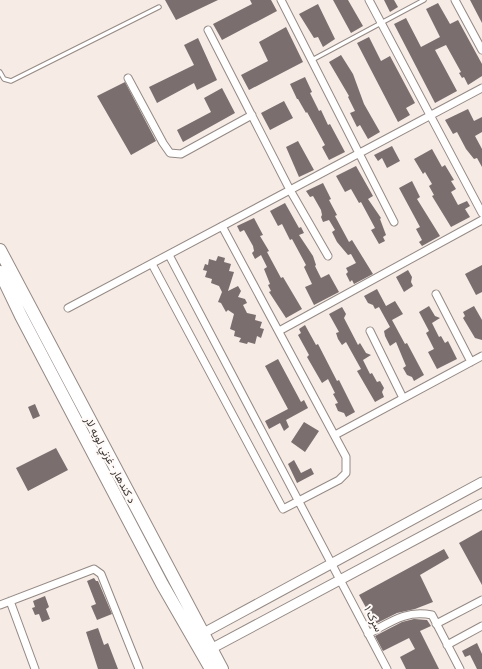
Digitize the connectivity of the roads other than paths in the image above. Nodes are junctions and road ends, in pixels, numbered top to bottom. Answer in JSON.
{"nodes":[{"id":1,"x":281,"y":0,"type":"edge"},
{"id":2,"x":369,"y":0,"type":"edge"},
{"id":3,"x":424,"y":0,"type":"edge"},
{"id":4,"x":455,"y":0,"type":"edge"},
{"id":5,"x":159,"y":7,"type":"dead end"},
{"id":6,"x":381,"y":23,"type":"junction"},
{"id":7,"x":208,"y":30,"type":"dead end"},
{"id":8,"x":482,"y":50,"type":"edge"},
{"id":9,"x":312,"y":60,"type":"junction"},
{"id":10,"x":0,"y":72,"type":"edge"},
{"id":11,"x":128,"y":78,"type":"dead end"},
{"id":12,"x":482,"y":88,"type":"edge"},
{"id":13,"x":252,"y":115,"type":"junction"},
{"id":14,"x":430,"y":116,"type":"junction"},
{"id":15,"x":359,"y":154,"type":"junction"},
{"id":16,"x":290,"y":190,"type":"junction"},
{"id":17,"x":482,"y":213,"type":"edge"},
{"id":18,"x":482,"y":220,"type":"edge"},
{"id":19,"x":394,"y":222,"type":"dead end"},
{"id":20,"x":222,"y":226,"type":"junction"},
{"id":21,"x":0,"y":250,"type":"edge"},
{"id":22,"x":169,"y":255,"type":"junction"},
{"id":23,"x":328,"y":256,"type":"dead end"},
{"id":24,"x":152,"y":264,"type":"junction"},
{"id":25,"x":4,"y":279,"type":"edge"},
{"id":26,"x":436,"y":294,"type":"dead end"},
{"id":27,"x":68,"y":308,"type":"dead end"},
{"id":28,"x":279,"y":331,"type":"junction"},
{"id":29,"x":370,"y":332,"type":"dead end"},
{"id":30,"x":482,"y":356,"type":"edge"},
{"id":31,"x":471,"y":362,"type":"junction"},
{"id":32,"x":403,"y":398,"type":"junction"},
{"id":33,"x":334,"y":435,"type":"junction"},
{"id":34,"x":482,"y":482,"type":"edge"},
{"id":35,"x":299,"y":501,"type":"junction"},
{"id":36,"x":482,"y":504,"type":"edge"},
{"id":37,"x":332,"y":563,"type":"junction"},
{"id":38,"x":340,"y":579,"type":"junction"},
{"id":39,"x":482,"y":600,"type":"edge"},
{"id":40,"x":10,"y":601,"type":"junction"},
{"id":41,"x":0,"y":604,"type":"edge"},
{"id":42,"x":436,"y":624,"type":"junction"},
{"id":43,"x":482,"y":626,"type":"edge"},
{"id":44,"x":368,"y":634,"type":"junction"},
{"id":45,"x":198,"y":636,"type":"junction"},
{"id":46,"x":447,"y":644,"type":"junction"},
{"id":47,"x":207,"y":651,"type":"junction"},
{"id":48,"x":36,"y":669,"type":"edge"},
{"id":49,"x":139,"y":669,"type":"edge"},
{"id":50,"x":211,"y":669,"type":"edge"},
{"id":51,"x":222,"y":669,"type":"edge"},
{"id":52,"x":387,"y":669,"type":"edge"},
{"id":53,"x":460,"y":669,"type":"edge"}],
"edges":[{"from":1,"to":9,"type":"street"},
{"from":2,"to":6,"type":"street"},
{"from":3,"to":6,"type":"lane"},
{"from":4,"to":8,"type":"street"},
{"from":5,"to":10,"type":"lane"},
{"from":6,"to":9,"type":"lane"},
{"from":6,"to":14,"type":"street"},
{"from":7,"to":13,"type":"street"},
{"from":9,"to":15,"type":"street"},
{"from":11,"to":13,"type":"street"},
{"from":12,"to":14,"type":"street"},
{"from":13,"to":16,"type":"street"},
{"from":14,"to":15,"type":"street"},
{"from":14,"to":17,"type":"street"},
{"from":15,"to":16,"type":"street"},
{"from":15,"to":19,"type":"street"},
{"from":16,"to":20,"type":"street"},
{"from":16,"to":23,"type":"street"},
{"from":18,"to":28,"type":"street"},
{"from":20,"to":22,"type":"street"},
{"from":20,"to":28,"type":"street"},
{"from":21,"to":25,"type":"highway","name":"د کندهار - غزني لويه لار"},
{"from":22,"to":24,"type":"street"},
{"from":22,"to":35,"type":"street","name":"سرک ۱"},
{"from":24,"to":27,"type":"street"},
{"from":24,"to":35,"type":"street"},
{"from":25,"to":45,"type":"highway","name":"د کندهار - غزني لويه لار"},
{"from":26,"to":31,"type":"street"},
{"from":28,"to":33,"type":"street"},
{"from":29,"to":32,"type":"street"},
{"from":30,"to":31,"type":"street"},
{"from":31,"to":32,"type":"street"},
{"from":32,"to":33,"type":"street"},
{"from":33,"to":35,"type":"street"},
{"from":34,"to":37,"type":"street"},
{"from":35,"to":37,"type":"street","name":"سرک ۱"},
{"from":36,"to":38,"type":"street"},
{"from":37,"to":38,"type":"street","name":"سرک ۱"},
{"from":37,"to":45,"type":"street"},
{"from":38,"to":44,"type":"street","name":"سرک ۱"},
{"from":38,"to":47,"type":"street"},
{"from":39,"to":42,"type":"street"},
{"from":40,"to":41,"type":"street"},
{"from":40,"to":48,"type":"street"},
{"from":40,"to":49,"type":"street"},
{"from":42,"to":44,"type":"street"},
{"from":42,"to":46,"type":"street"},
{"from":43,"to":46,"type":"street"},
{"from":44,"to":52,"type":"street","name":"سرک ۱"},
{"from":45,"to":47,"type":"highway","name":"د کندهار - غزني لويه لار"},
{"from":46,"to":53,"type":"street"},
{"from":47,"to":50,"type":"highway","name":"د کندهار - غزني لويه لار"},
{"from":47,"to":51,"type":"highway","name":"د کندهار - غزني لويه لار"}]}
